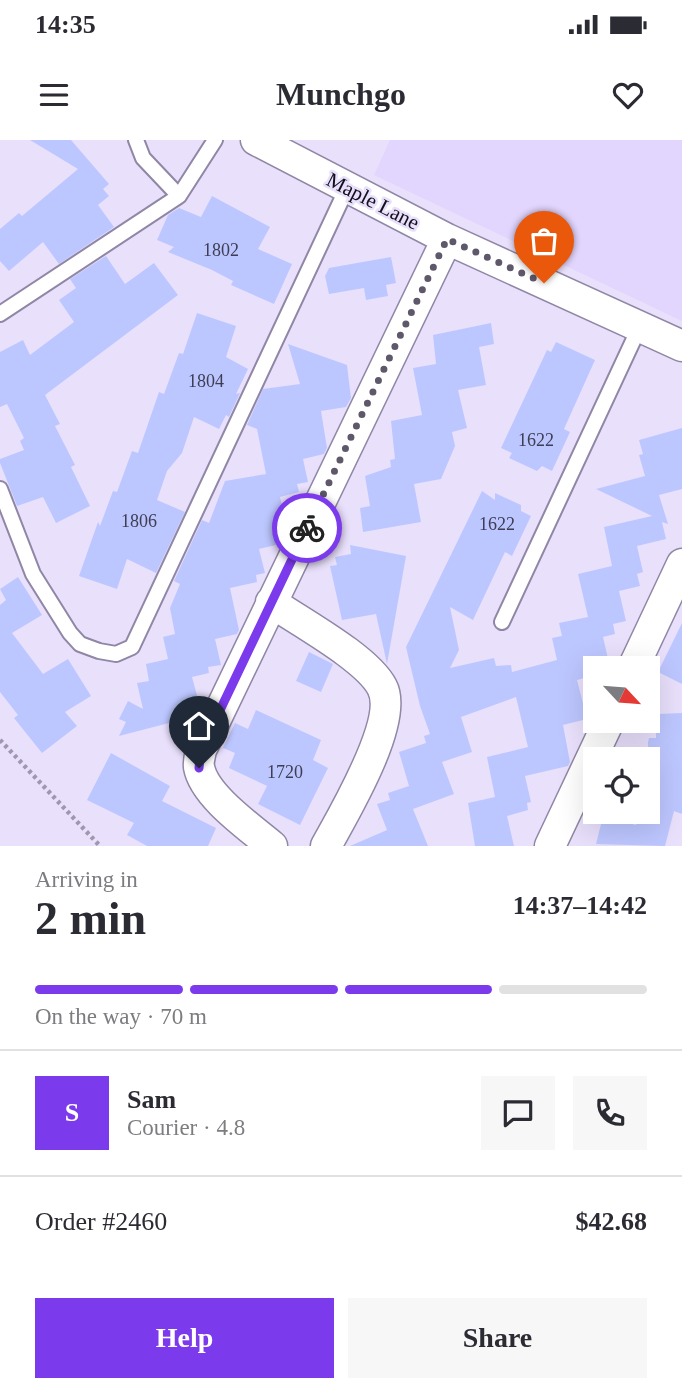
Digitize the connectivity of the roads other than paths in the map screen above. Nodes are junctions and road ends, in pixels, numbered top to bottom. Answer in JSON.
{"nodes":[{"id":1,"x":136,"y":140,"type":"edge"},
{"id":2,"x":215,"y":140,"type":"edge"},
{"id":3,"x":260,"y":141,"type":"edge"},
{"id":4,"x":346,"y":188,"type":"junction"},
{"id":5,"x":179,"y":196,"type":"junction"},
{"id":6,"x":447,"y":239,"type":"junction"},
{"id":7,"x":0,"y":314,"type":"edge"},
{"id":8,"x":640,"y":326,"type":"junction"},
{"id":9,"x":682,"y":345,"type":"edge"},
{"id":10,"x":0,"y":489,"type":"edge"},
{"id":11,"x":682,"y":564,"type":"edge"},
{"id":12,"x":271,"y":602,"type":"junction"},
{"id":13,"x":502,"y":622,"type":"dead end"},
{"id":14,"x":639,"y":656,"type":"edge"},
{"id":15,"x":602,"y":733,"type":"edge"},
{"id":16,"x":272,"y":846,"type":"edge"},
{"id":17,"x":326,"y":846,"type":"edge"},
{"id":18,"x":550,"y":846,"type":"edge"}],
"edges":[{"from":1,"to":5,"type":"lane"},
{"from":2,"to":5,"type":"lane"},
{"from":3,"to":4,"type":"street","name":"Maple Lane"},
{"from":4,"to":6,"type":"street","name":"Maple Lane"},
{"from":4,"to":10,"type":"lane"},
{"from":5,"to":7,"type":"lane"},
{"from":6,"to":8,"type":"street","name":"Maple Lane"},
{"from":6,"to":12,"type":"street"},
{"from":8,"to":9,"type":"street","name":"Maple Lane"},
{"from":8,"to":13,"type":"lane"},
{"from":11,"to":14,"type":"street"},
{"from":12,"to":16,"type":"street"},
{"from":12,"to":17,"type":"street"},
{"from":15,"to":18,"type":"street"}]}
